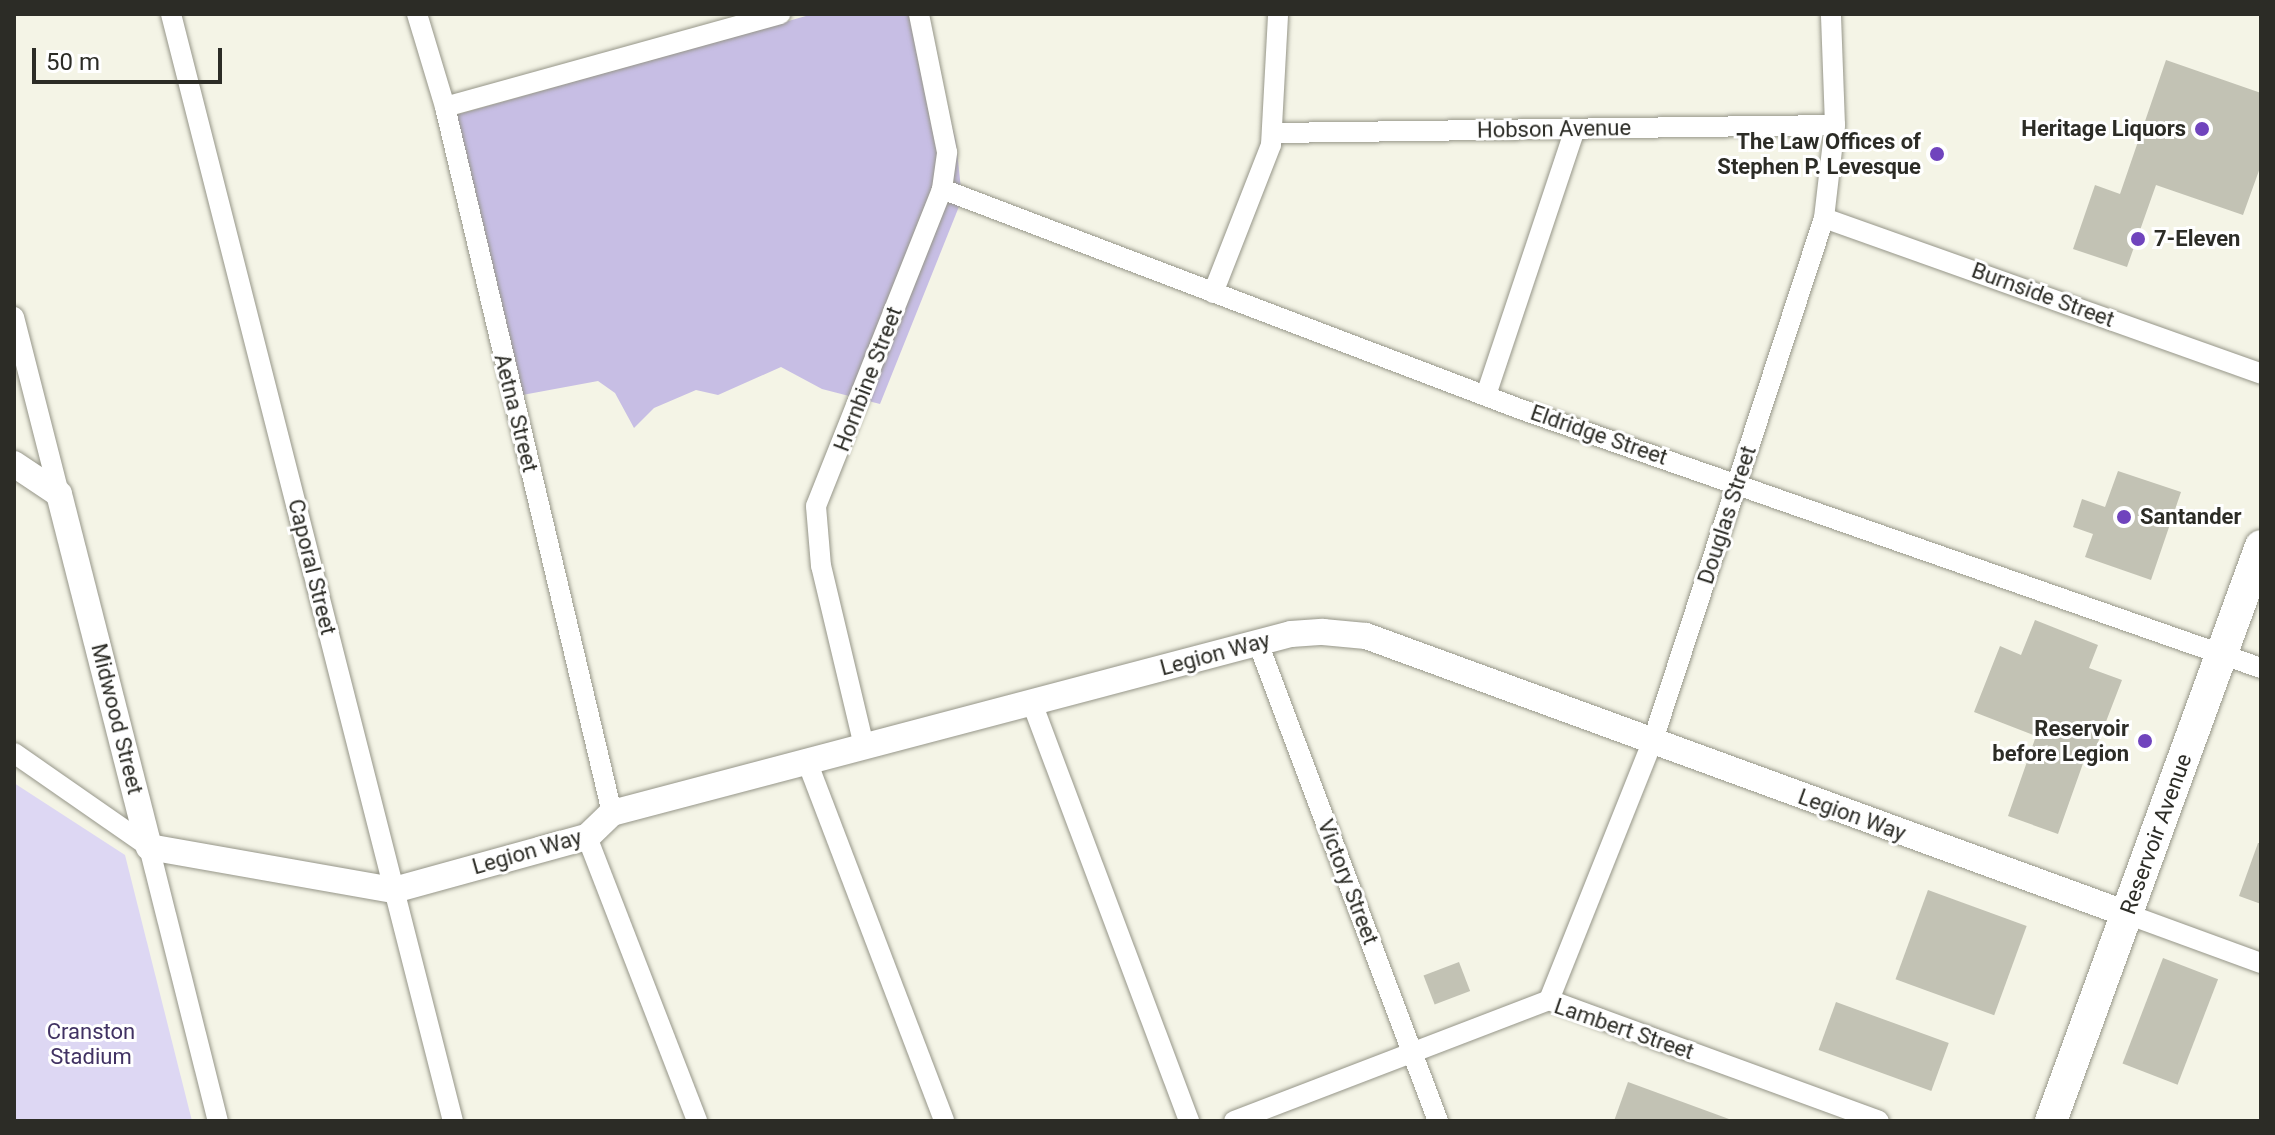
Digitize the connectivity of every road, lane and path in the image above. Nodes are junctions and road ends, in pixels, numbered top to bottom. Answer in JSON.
{"nodes":[{"id":1,"x":171,"y":14,"type":"edge"},
{"id":2,"x":417,"y":14,"type":"edge"},
{"id":3,"x":780,"y":14,"type":"edge"},
{"id":4,"x":919,"y":14,"type":"edge"},
{"id":5,"x":1278,"y":14,"type":"edge"},
{"id":6,"x":1831,"y":14,"type":"edge"},
{"id":7,"x":445,"y":107,"type":"junction"},
{"id":8,"x":1835,"y":125,"type":"junction"},
{"id":9,"x":1575,"y":129,"type":"junction"},
{"id":10,"x":1274,"y":133,"type":"junction"},
{"id":11,"x":942,"y":189,"type":"junction"},
{"id":12,"x":1824,"y":218,"type":"junction"},
{"id":13,"x":1213,"y":293,"type":"junction"},
{"id":14,"x":14,"y":317,"type":"edge"},
{"id":15,"x":2261,"y":374,"type":"edge"},
{"id":16,"x":1486,"y":395,"type":"junction"},
{"id":17,"x":14,"y":464,"type":"edge"},
{"id":18,"x":1738,"y":482,"type":"junction"},
{"id":19,"x":59,"y":494,"type":"junction"},
{"id":20,"x":2261,"y":546,"type":"edge"},
{"id":21,"x":1258,"y":643,"type":"junction"},
{"id":22,"x":2222,"y":654,"type":"junction"},
{"id":23,"x":2261,"y":668,"type":"edge"},
{"id":24,"x":1032,"y":703,"type":"junction"},
{"id":25,"x":1652,"y":743,"type":"junction"},
{"id":26,"x":864,"y":746,"type":"junction"},
{"id":27,"x":14,"y":753,"type":"edge"},
{"id":28,"x":808,"y":764,"type":"junction"},
{"id":29,"x":612,"y":813,"type":"junction"},
{"id":30,"x":587,"y":837,"type":"junction"},
{"id":31,"x":149,"y":847,"type":"junction"},
{"id":32,"x":394,"y":890,"type":"junction"},
{"id":33,"x":2127,"y":914,"type":"junction"},
{"id":34,"x":2261,"y":963,"type":"edge"},
{"id":35,"x":1549,"y":1000,"type":"junction"},
{"id":36,"x":1413,"y":1054,"type":"junction"},
{"id":37,"x":218,"y":1121,"type":"edge"},
{"id":38,"x":453,"y":1121,"type":"edge"},
{"id":39,"x":697,"y":1121,"type":"edge"},
{"id":40,"x":944,"y":1121,"type":"edge"},
{"id":41,"x":1189,"y":1121,"type":"edge"},
{"id":42,"x":1234,"y":1121,"type":"edge"},
{"id":43,"x":1438,"y":1121,"type":"edge"},
{"id":44,"x":1879,"y":1121,"type":"edge"},
{"id":45,"x":2051,"y":1121,"type":"edge"}],
"edges":[{"from":1,"to":32,"type":"street","name":"Caporal Street"},
{"from":2,"to":7,"type":"street","name":"Aetna Street"},
{"from":3,"to":7,"type":"street"},
{"from":4,"to":11,"type":"street","name":"Hornbine Street"},
{"from":5,"to":10,"type":"street"},
{"from":6,"to":8,"type":"street","name":"Douglas Street"},
{"from":7,"to":29,"type":"street","name":"Aetna Street"},
{"from":8,"to":9,"type":"street","name":"Hobson Avenue"},
{"from":8,"to":12,"type":"street","name":"Douglas Street"},
{"from":9,"to":10,"type":"street","name":"Hobson Avenue"},
{"from":9,"to":16,"type":"street"},
{"from":10,"to":13,"type":"street"},
{"from":11,"to":13,"type":"street","name":"Eldridge Street"},
{"from":11,"to":26,"type":"street","name":"Hornbine Street"},
{"from":12,"to":15,"type":"street","name":"Burnside Street"},
{"from":12,"to":18,"type":"street","name":"Douglas Street"},
{"from":13,"to":16,"type":"street","name":"Eldridge Street"},
{"from":14,"to":19,"type":"street","name":"Midwood Street"},
{"from":16,"to":18,"type":"street","name":"Eldridge Street"},
{"from":17,"to":19,"type":"street"},
{"from":18,"to":22,"type":"street","name":"Eldridge Street"},
{"from":18,"to":25,"type":"street","name":"Douglas Street"},
{"from":19,"to":31,"type":"street","name":"Midwood Street"},
{"from":20,"to":22,"type":"main road","name":"Reservoir Avenue"},
{"from":21,"to":24,"type":"street","name":"Legion Way"},
{"from":21,"to":25,"type":"street","name":"Legion Way"},
{"from":21,"to":36,"type":"street","name":"Victory Street"},
{"from":22,"to":23,"type":"street","name":"Eldridge Street"},
{"from":22,"to":33,"type":"main road","name":"Reservoir Avenue"},
{"from":24,"to":26,"type":"street","name":"Legion Way"},
{"from":24,"to":41,"type":"street"},
{"from":25,"to":33,"type":"street","name":"Legion Way"},
{"from":25,"to":35,"type":"street","name":"Douglas Street"},
{"from":26,"to":28,"type":"street","name":"Legion Way"},
{"from":27,"to":31,"type":"street"},
{"from":28,"to":29,"type":"street","name":"Legion Way"},
{"from":28,"to":40,"type":"street"},
{"from":29,"to":30,"type":"street","name":"Legion Way"},
{"from":30,"to":32,"type":"street","name":"Legion Way"},
{"from":30,"to":39,"type":"street"},
{"from":31,"to":32,"type":"street","name":"Legion Way"},
{"from":31,"to":37,"type":"street","name":"Midwood Street"},
{"from":32,"to":38,"type":"street","name":"Caporal Street"},
{"from":33,"to":34,"type":"street","name":"Legion Way"},
{"from":33,"to":45,"type":"main road","name":"Reservoir Avenue"},
{"from":35,"to":36,"type":"street","name":"Lambert Street"},
{"from":35,"to":44,"type":"street","name":"Lambert Street"},
{"from":36,"to":42,"type":"street","name":"Lambert Street"},
{"from":36,"to":43,"type":"street","name":"Victory Street"}]}
